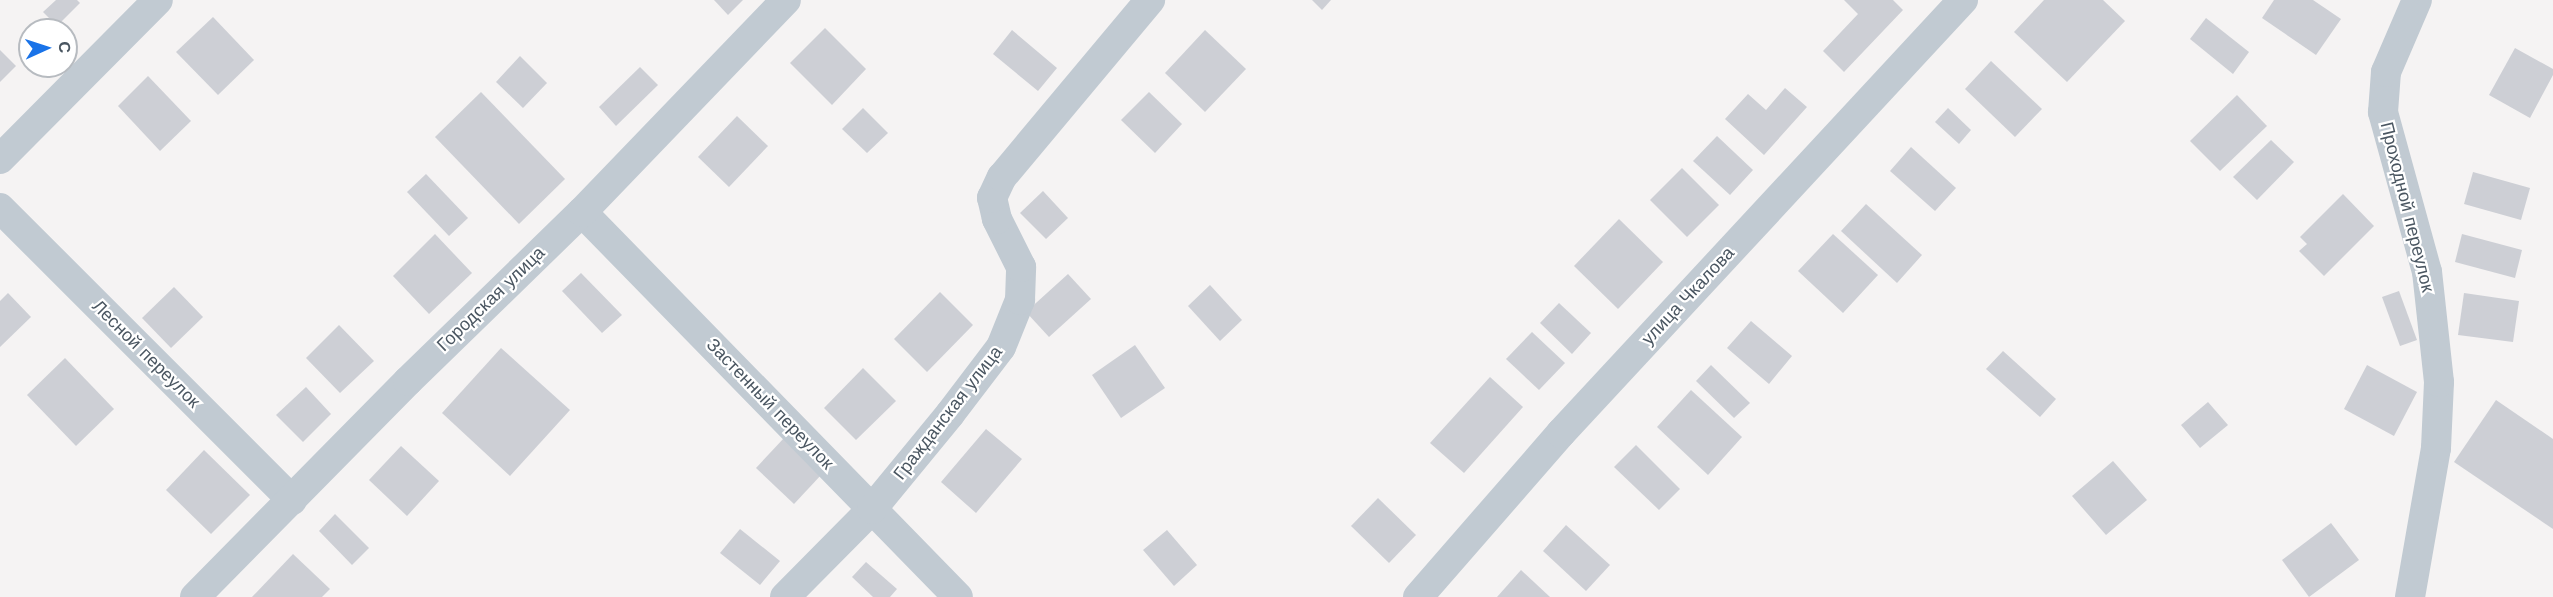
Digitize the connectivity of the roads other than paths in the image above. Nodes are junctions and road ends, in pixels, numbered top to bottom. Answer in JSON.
{"nodes":[{"id":1,"x":158,"y":0,"type":"edge"},
{"id":2,"x":786,"y":0,"type":"edge"},
{"id":3,"x":1150,"y":0,"type":"edge"},
{"id":4,"x":1963,"y":0,"type":"edge"},
{"id":5,"x":2417,"y":0,"type":"edge"},
{"id":6,"x":0,"y":159,"type":"edge"},
{"id":7,"x":0,"y":208,"type":"edge"},
{"id":8,"x":582,"y":212,"type":"junction"},
{"id":9,"x":291,"y":501,"type":"junction"},
{"id":10,"x":872,"y":509,"type":"junction"},
{"id":11,"x":195,"y":597,"type":"edge"},
{"id":12,"x":785,"y":597,"type":"edge"},
{"id":13,"x":958,"y":597,"type":"edge"},
{"id":14,"x":1418,"y":597,"type":"edge"},
{"id":15,"x":2410,"y":597,"type":"edge"}],
"edges":[{"from":1,"to":6,"type":"street"},
{"from":2,"to":8,"type":"street","name":"Городская улица"},
{"from":3,"to":10,"type":"street","name":"Гражданская улица"},
{"from":4,"to":14,"type":"street","name":"улица Чкалова"},
{"from":5,"to":15,"type":"street","name":"Проходной переулок"},
{"from":7,"to":9,"type":"street","name":"Лесной переулок"},
{"from":8,"to":9,"type":"street","name":"Городская улица"},
{"from":8,"to":10,"type":"street","name":"Застенный переулок"},
{"from":9,"to":11,"type":"street","name":"Городская улица"},
{"from":10,"to":12,"type":"street","name":"Гражданская улица"},
{"from":10,"to":13,"type":"street","name":"Застенный переулок"}]}
